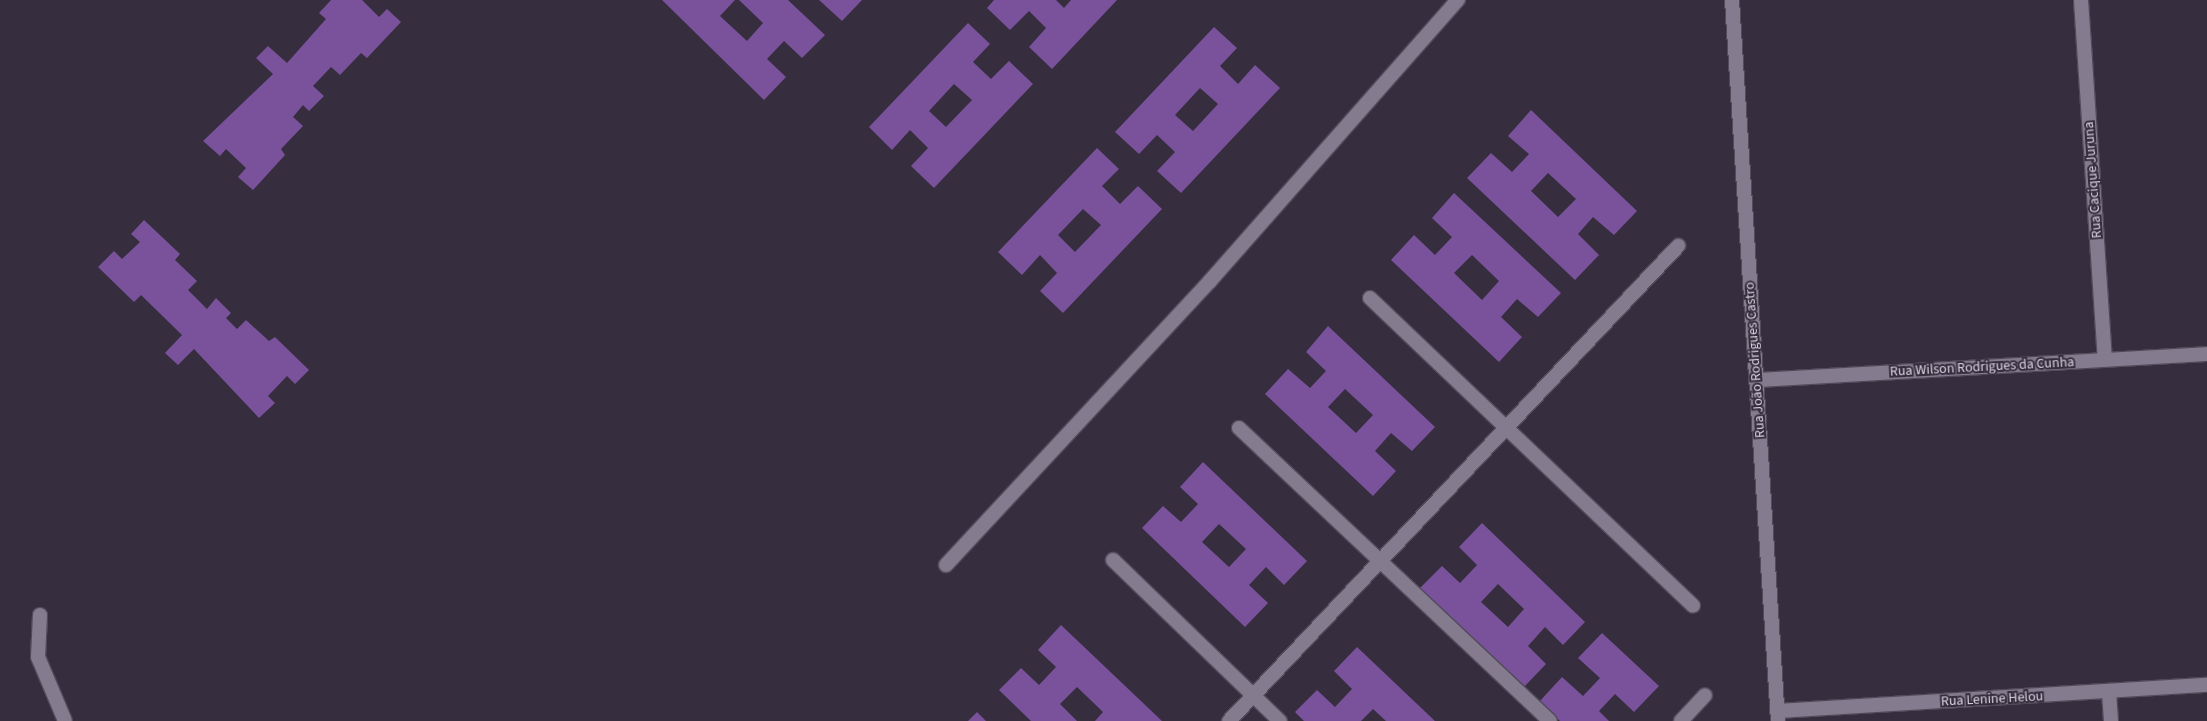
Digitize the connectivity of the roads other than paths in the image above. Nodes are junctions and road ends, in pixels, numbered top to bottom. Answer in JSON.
{"nodes":[{"id":1,"x":1458,"y":0,"type":"edge"},
{"id":2,"x":1732,"y":0,"type":"edge"},
{"id":3,"x":2081,"y":0,"type":"edge"},
{"id":4,"x":1678,"y":246,"type":"dead end"},
{"id":5,"x":1370,"y":298,"type":"dead end"},
{"id":6,"x":2207,"y":354,"type":"edge"},
{"id":7,"x":2105,"y":359,"type":"junction"},
{"id":8,"x":1756,"y":380,"type":"junction"},
{"id":9,"x":1507,"y":426,"type":"junction"},
{"id":10,"x":1240,"y":428,"type":"dead end"},
{"id":11,"x":1113,"y":560,"type":"dead end"},
{"id":12,"x":1380,"y":562,"type":"junction"},
{"id":13,"x":946,"y":564,"type":"dead end"},
{"id":14,"x":1693,"y":606,"type":"dead end"},
{"id":15,"x":40,"y":615,"type":"dead end"},
{"id":16,"x":2207,"y":686,"type":"edge"},
{"id":17,"x":2109,"y":692,"type":"junction"},
{"id":18,"x":1254,"y":695,"type":"junction"},
{"id":19,"x":1705,"y":695,"type":"dead end"},
{"id":20,"x":1778,"y":716,"type":"edge"},
{"id":21,"x":65,"y":721,"type":"edge"},
{"id":22,"x":1229,"y":721,"type":"edge"},
{"id":23,"x":1280,"y":721,"type":"edge"},
{"id":24,"x":1550,"y":721,"type":"edge"},
{"id":25,"x":1682,"y":721,"type":"edge"},
{"id":26,"x":2111,"y":721,"type":"edge"}],
"edges":[{"from":1,"to":13,"type":"street"},
{"from":2,"to":8,"type":"street","name":"Rua João Rodrigues Castro"},
{"from":3,"to":7,"type":"street","name":"Rua Cacique Juruna"},
{"from":4,"to":9,"type":"street"},
{"from":5,"to":9,"type":"street"},
{"from":6,"to":7,"type":"street","name":"Rua Wilson Rodrigues da Cunha"},
{"from":7,"to":8,"type":"street","name":"Rua Wilson Rodrigues da Cunha"},
{"from":8,"to":20,"type":"street","name":"Rua João Rodrigues Castro"},
{"from":9,"to":12,"type":"street"},
{"from":9,"to":14,"type":"street"},
{"from":10,"to":12,"type":"street"},
{"from":11,"to":18,"type":"street"},
{"from":12,"to":18,"type":"street"},
{"from":12,"to":24,"type":"street"},
{"from":15,"to":21,"type":"street"},
{"from":16,"to":17,"type":"street","name":"Rua Lenine Helou"},
{"from":17,"to":20,"type":"street","name":"Rua Lenine Helou"},
{"from":17,"to":26,"type":"street"},
{"from":18,"to":22,"type":"street"},
{"from":18,"to":23,"type":"street"},
{"from":19,"to":25,"type":"street"}]}
